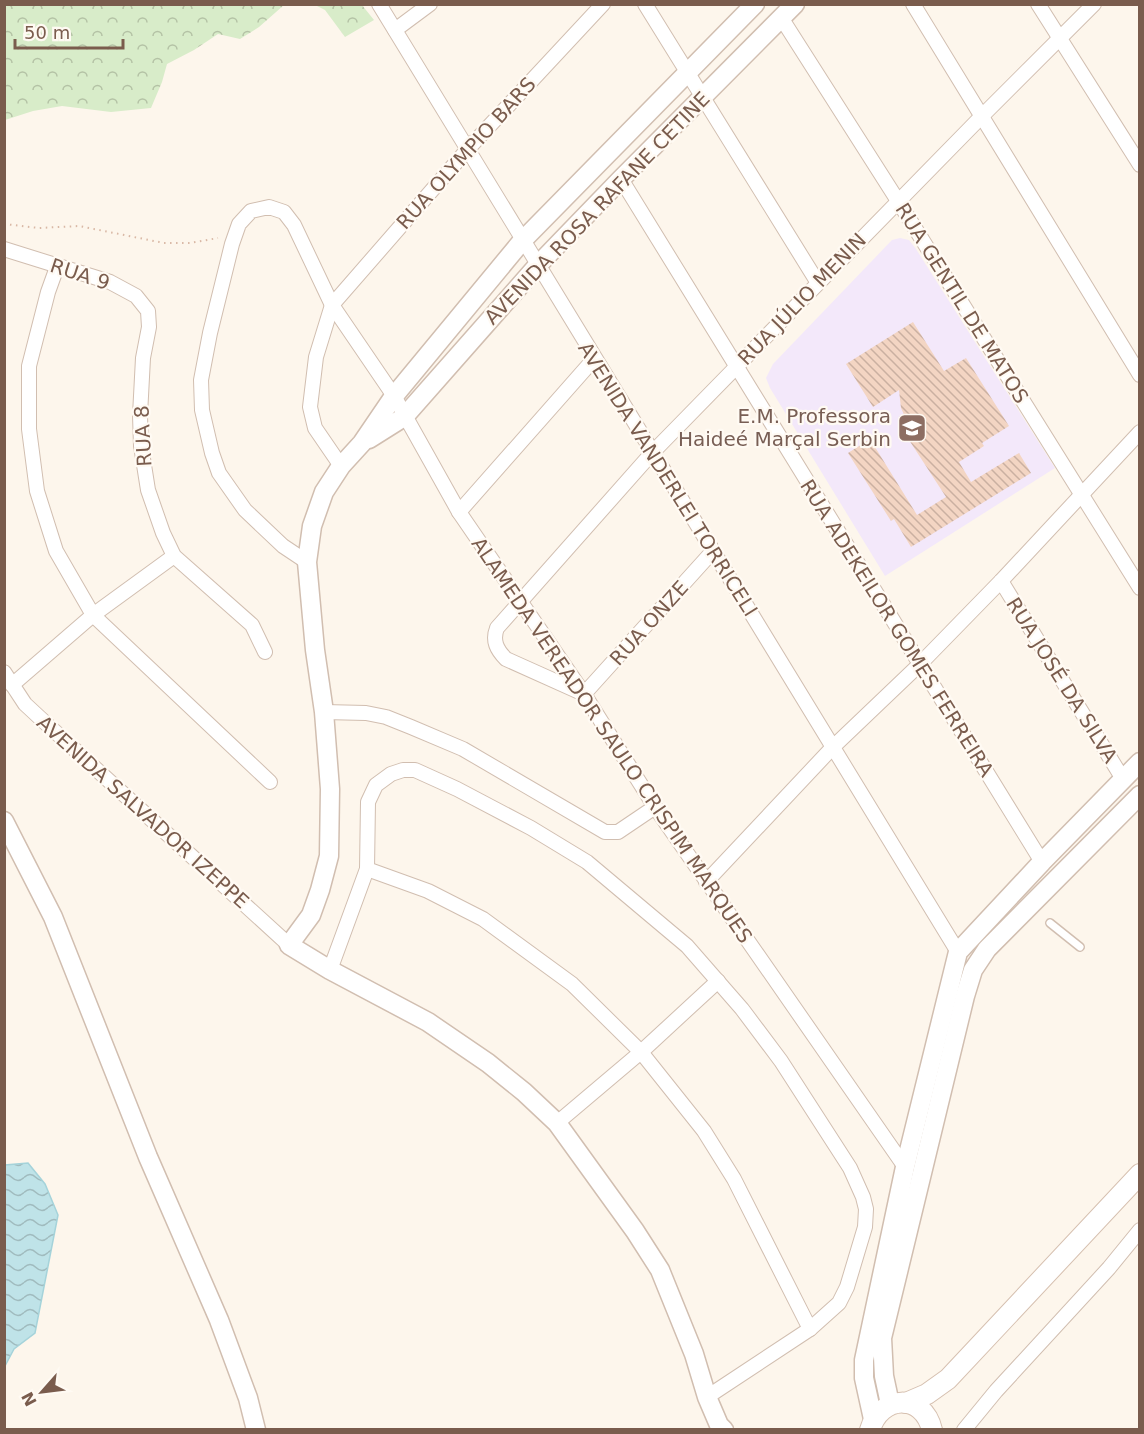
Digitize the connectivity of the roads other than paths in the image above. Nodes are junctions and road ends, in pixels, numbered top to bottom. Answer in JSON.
{"nodes":[{"id":1,"x":379,"y":4,"type":"edge"},
{"id":2,"x":430,"y":4,"type":"edge"},
{"id":3,"x":603,"y":4,"type":"edge"},
{"id":4,"x":645,"y":4,"type":"edge"},
{"id":5,"x":755,"y":4,"type":"edge"},
{"id":6,"x":795,"y":4,"type":"edge"},
{"id":7,"x":913,"y":4,"type":"edge"},
{"id":8,"x":1038,"y":4,"type":"edge"},
{"id":9,"x":1094,"y":4,"type":"edge"},
{"id":10,"x":782,"y":19,"type":"junction"},
{"id":11,"x":395,"y":30,"type":"junction"},
{"id":12,"x":1059,"y":40,"type":"junction"},
{"id":13,"x":688,"y":73,"type":"junction"},
{"id":14,"x":702,"y":97,"type":"junction"},
{"id":15,"x":981,"y":117,"type":"junction"},
{"id":16,"x":467,"y":150,"type":"junction"},
{"id":17,"x":1140,"y":165,"type":"edge"},
{"id":18,"x":621,"y":179,"type":"junction"},
{"id":19,"x":898,"y":201,"type":"junction"},
{"id":20,"x":522,"y":241,"type":"junction"},
{"id":21,"x":4,"y":249,"type":"edge"},
{"id":22,"x":538,"y":265,"type":"junction"},
{"id":23,"x":57,"y":267,"type":"junction"},
{"id":24,"x":818,"y":283,"type":"junction"},
{"id":25,"x":332,"y":305,"type":"junction"},
{"id":26,"x":148,"y":311,"type":"joint"},
{"id":27,"x":594,"y":359,"type":"junction"},
{"id":28,"x":736,"y":367,"type":"junction"},
{"id":29,"x":1140,"y":375,"type":"edge"},
{"id":30,"x":394,"y":396,"type":"junction"},
{"id":31,"x":404,"y":417,"type":"junction"},
{"id":32,"x":1140,"y":432,"type":"edge"},
{"id":33,"x":362,"y":443,"type":"junction"},
{"id":34,"x":652,"y":453,"type":"junction"},
{"id":35,"x":341,"y":466,"type":"junction"},
{"id":36,"x":1082,"y":496,"type":"junction"},
{"id":37,"x":459,"y":512,"type":"junction"},
{"id":38,"x":713,"y":551,"type":"junction"},
{"id":39,"x":174,"y":556,"type":"junction"},
{"id":40,"x":308,"y":562,"type":"junction"},
{"id":41,"x":1001,"y":581,"type":"junction"},
{"id":42,"x":1140,"y":588,"type":"edge"},
{"id":43,"x":520,"y":602,"type":"junction"},
{"id":44,"x":93,"y":615,"type":"junction"},
{"id":45,"x":265,"y":652,"type":"dead end"},
{"id":46,"x":920,"y":664,"type":"junction"},
{"id":47,"x":4,"y":672,"type":"edge"},
{"id":48,"x":12,"y":685,"type":"junction"},
{"id":49,"x":584,"y":694,"type":"junction"},
{"id":50,"x":324,"y":712,"type":"junction"},
{"id":51,"x":833,"y":747,"type":"junction"},
{"id":52,"x":1140,"y":762,"type":"edge"},
{"id":53,"x":1124,"y":779,"type":"junction"},
{"id":54,"x":270,"y":782,"type":"dead end"},
{"id":55,"x":1140,"y":795,"type":"edge"},
{"id":56,"x":655,"y":807,"type":"junction"},
{"id":57,"x":4,"y":821,"type":"edge"},
{"id":58,"x":1042,"y":862,"type":"junction"},
{"id":59,"x":367,"y":869,"type":"junction"},
{"id":60,"x":706,"y":882,"type":"junction"},
{"id":61,"x":1050,"y":922,"type":"dead end"},
{"id":62,"x":289,"y":945,"type":"junction"},
{"id":63,"x":1080,"y":947,"type":"dead end"},
{"id":64,"x":958,"y":952,"type":"junction"},
{"id":65,"x":330,"y":970,"type":"junction"},
{"id":66,"x":973,"y":970,"type":"junction"},
{"id":67,"x":718,"y":981,"type":"junction"},
{"id":68,"x":641,"y":1052,"type":"junction"},
{"id":69,"x":557,"y":1123,"type":"junction"},
{"id":70,"x":905,"y":1167,"type":"junction"},
{"id":71,"x":1140,"y":1174,"type":"edge"},
{"id":72,"x":1140,"y":1230,"type":"edge"},
{"id":73,"x":810,"y":1329,"type":"junction"},
{"id":74,"x":948,"y":1379,"type":"junction"},
{"id":75,"x":707,"y":1397,"type":"junction"},
{"id":76,"x":898,"y":1403,"type":"junction"},
{"id":77,"x":872,"y":1424,"type":"edge"},
{"id":78,"x":256,"y":1430,"type":"edge"},
{"id":79,"x":724,"y":1430,"type":"edge"},
{"id":80,"x":932,"y":1430,"type":"edge"},
{"id":81,"x":964,"y":1430,"type":"edge"}],
"edges":[{"from":1,"to":11,"type":"street","name":"AVENIDA VANDERLEI TORRICELI"},
{"from":2,"to":11,"type":"street"},
{"from":3,"to":16,"type":"street","name":"RUA OLYMPIO BARS"},
{"from":4,"to":13,"type":"street"},
{"from":5,"to":13,"type":"street","name":"AVENIDA ROSA RAFANE CETINE"},
{"from":6,"to":10,"type":"street","name":"AVENIDA ROSA RAFANE CETINE"},
{"from":7,"to":15,"type":"street"},
{"from":8,"to":12,"type":"street"},
{"from":9,"to":12,"type":"street","name":"RUA JÚLIO MENIN"},
{"from":10,"to":14,"type":"street","name":"AVENIDA ROSA RAFANE CETINE"},
{"from":10,"to":19,"type":"street","name":"RUA GENTIL DE MATOS"},
{"from":11,"to":16,"type":"street","name":"AVENIDA VANDERLEI TORRICELI"},
{"from":12,"to":15,"type":"street","name":"RUA JÚLIO MENIN"},
{"from":12,"to":17,"type":"street"},
{"from":13,"to":14,"type":"street"},
{"from":13,"to":20,"type":"street","name":"AVENIDA ROSA RAFANE CETINE"},
{"from":14,"to":18,"type":"street","name":"AVENIDA ROSA RAFANE CETINE"},
{"from":14,"to":24,"type":"street"},
{"from":15,"to":19,"type":"street","name":"RUA JÚLIO MENIN"},
{"from":15,"to":29,"type":"street"},
{"from":16,"to":20,"type":"street","name":"AVENIDA VANDERLEI TORRICELI"},
{"from":16,"to":25,"type":"street","name":"RUA OLYMPIO BARS"},
{"from":18,"to":22,"type":"street","name":"AVENIDA ROSA RAFANE CETINE"},
{"from":18,"to":28,"type":"street","name":"RUA ADEKEILOR GOMES FERREIRA"},
{"from":19,"to":24,"type":"street","name":"RUA JÚLIO MENIN"},
{"from":19,"to":36,"type":"street","name":"RUA GENTIL DE MATOS"},
{"from":20,"to":22,"type":"street","name":"AVENIDA VANDERLEI TORRICELI"},
{"from":20,"to":30,"type":"street","name":"AVENIDA ROSA RAFANE CETINE"},
{"from":21,"to":23,"type":"street","name":"RUA 9"},
{"from":22,"to":27,"type":"street","name":"AVENIDA VANDERLEI TORRICELI"},
{"from":22,"to":31,"type":"street","name":"AVENIDA ROSA RAFANE CETINE"},
{"from":23,"to":26,"type":"street","name":"RUA 9"},
{"from":23,"to":44,"type":"street"},
{"from":24,"to":28,"type":"street","name":"RUA JÚLIO MENIN"},
{"from":25,"to":30,"type":"street","name":"ALAMEDA VEREADOR SAULO CRISPIM MARQUES"},
{"from":25,"to":35,"type":"street"},
{"from":25,"to":40,"type":"street","name":"ALAMEDA VEREADOR SAULO CRISPIM MARQUES"},
{"from":26,"to":39,"type":"street","name":"RUA 8"},
{"from":27,"to":34,"type":"street","name":"AVENIDA VANDERLEI TORRICELI"},
{"from":27,"to":37,"type":"street"},
{"from":28,"to":34,"type":"street","name":"RUA JÚLIO MENIN"},
{"from":28,"to":46,"type":"street","name":"RUA ADEKEILOR GOMES FERREIRA"},
{"from":30,"to":31,"type":"street","name":"ALAMEDA VEREADOR SAULO CRISPIM MARQUES"},
{"from":30,"to":33,"type":"street","name":"AVENIDA ROSA RAFANE CETINE"},
{"from":31,"to":33,"type":"street","name":"AVENIDA ROSA RAFANE CETINE"},
{"from":31,"to":37,"type":"street","name":"ALAMEDA VEREADOR SAULO CRISPIM MARQUES"},
{"from":32,"to":36,"type":"street"},
{"from":33,"to":35,"type":"street"},
{"from":34,"to":38,"type":"street","name":"AVENIDA VANDERLEI TORRICELI"},
{"from":34,"to":43,"type":"street","name":"RUA JÚLIO MENIN"},
{"from":35,"to":40,"type":"street"},
{"from":36,"to":41,"type":"street"},
{"from":36,"to":42,"type":"street","name":"RUA GENTIL DE MATOS"},
{"from":37,"to":43,"type":"street","name":"ALAMEDA VEREADOR SAULO CRISPIM MARQUES"},
{"from":38,"to":49,"type":"street","name":"RUA ONZE"},
{"from":38,"to":51,"type":"street","name":"AVENIDA VANDERLEI TORRICELI"},
{"from":39,"to":44,"type":"street"},
{"from":39,"to":45,"type":"street","name":"RUA 8"},
{"from":40,"to":50,"type":"street"},
{"from":41,"to":46,"type":"street"},
{"from":41,"to":53,"type":"street","name":"RUA JOSÉ DA SILVA"},
{"from":43,"to":49,"type":"street","name":"ALAMEDA VEREADOR SAULO CRISPIM MARQUES"},
{"from":43,"to":49,"type":"street","name":"RUA JÚLIO MENIN"},
{"from":44,"to":48,"type":"street"},
{"from":44,"to":54,"type":"street"},
{"from":46,"to":51,"type":"street"},
{"from":46,"to":58,"type":"street","name":"RUA ADEKEILOR GOMES FERREIRA"},
{"from":47,"to":48,"type":"street","name":"AVENIDA SALVADOR IZEPPE"},
{"from":48,"to":62,"type":"street","name":"AVENIDA SALVADOR IZEPPE"},
{"from":49,"to":56,"type":"street","name":"ALAMEDA VEREADOR SAULO CRISPIM MARQUES"},
{"from":50,"to":56,"type":"street"},
{"from":50,"to":62,"type":"street"},
{"from":51,"to":60,"type":"street"},
{"from":51,"to":64,"type":"street","name":"AVENIDA VANDERLEI TORRICELI"},
{"from":52,"to":53,"type":"street"},
{"from":53,"to":58,"type":"street"},
{"from":55,"to":66,"type":"street"},
{"from":56,"to":60,"type":"street","name":"ALAMEDA VEREADOR SAULO CRISPIM MARQUES"},
{"from":57,"to":78,"type":"street"},
{"from":58,"to":64,"type":"street"},
{"from":59,"to":65,"type":"street"},
{"from":59,"to":67,"type":"street"},
{"from":59,"to":68,"type":"street"},
{"from":60,"to":70,"type":"street","name":"ALAMEDA VEREADOR SAULO CRISPIM MARQUES"},
{"from":61,"to":63,"type":"lane"},
{"from":62,"to":65,"type":"street"},
{"from":64,"to":66,"type":"street"},
{"from":64,"to":70,"type":"street"},
{"from":65,"to":69,"type":"street"},
{"from":66,"to":76,"type":"street"},
{"from":67,"to":68,"type":"street"},
{"from":67,"to":73,"type":"street"},
{"from":68,"to":69,"type":"street"},
{"from":68,"to":73,"type":"street"},
{"from":69,"to":75,"type":"street"},
{"from":70,"to":77,"type":"street"},
{"from":71,"to":74,"type":"main road"},
{"from":72,"to":81,"type":"street"},
{"from":73,"to":75,"type":"street"},
{"from":74,"to":76,"type":"main road"},
{"from":74,"to":80,"type":"main road"},
{"from":75,"to":79,"type":"street"},
{"from":76,"to":77,"type":"main road"},
{"from":76,"to":80,"type":"main road"}]}
